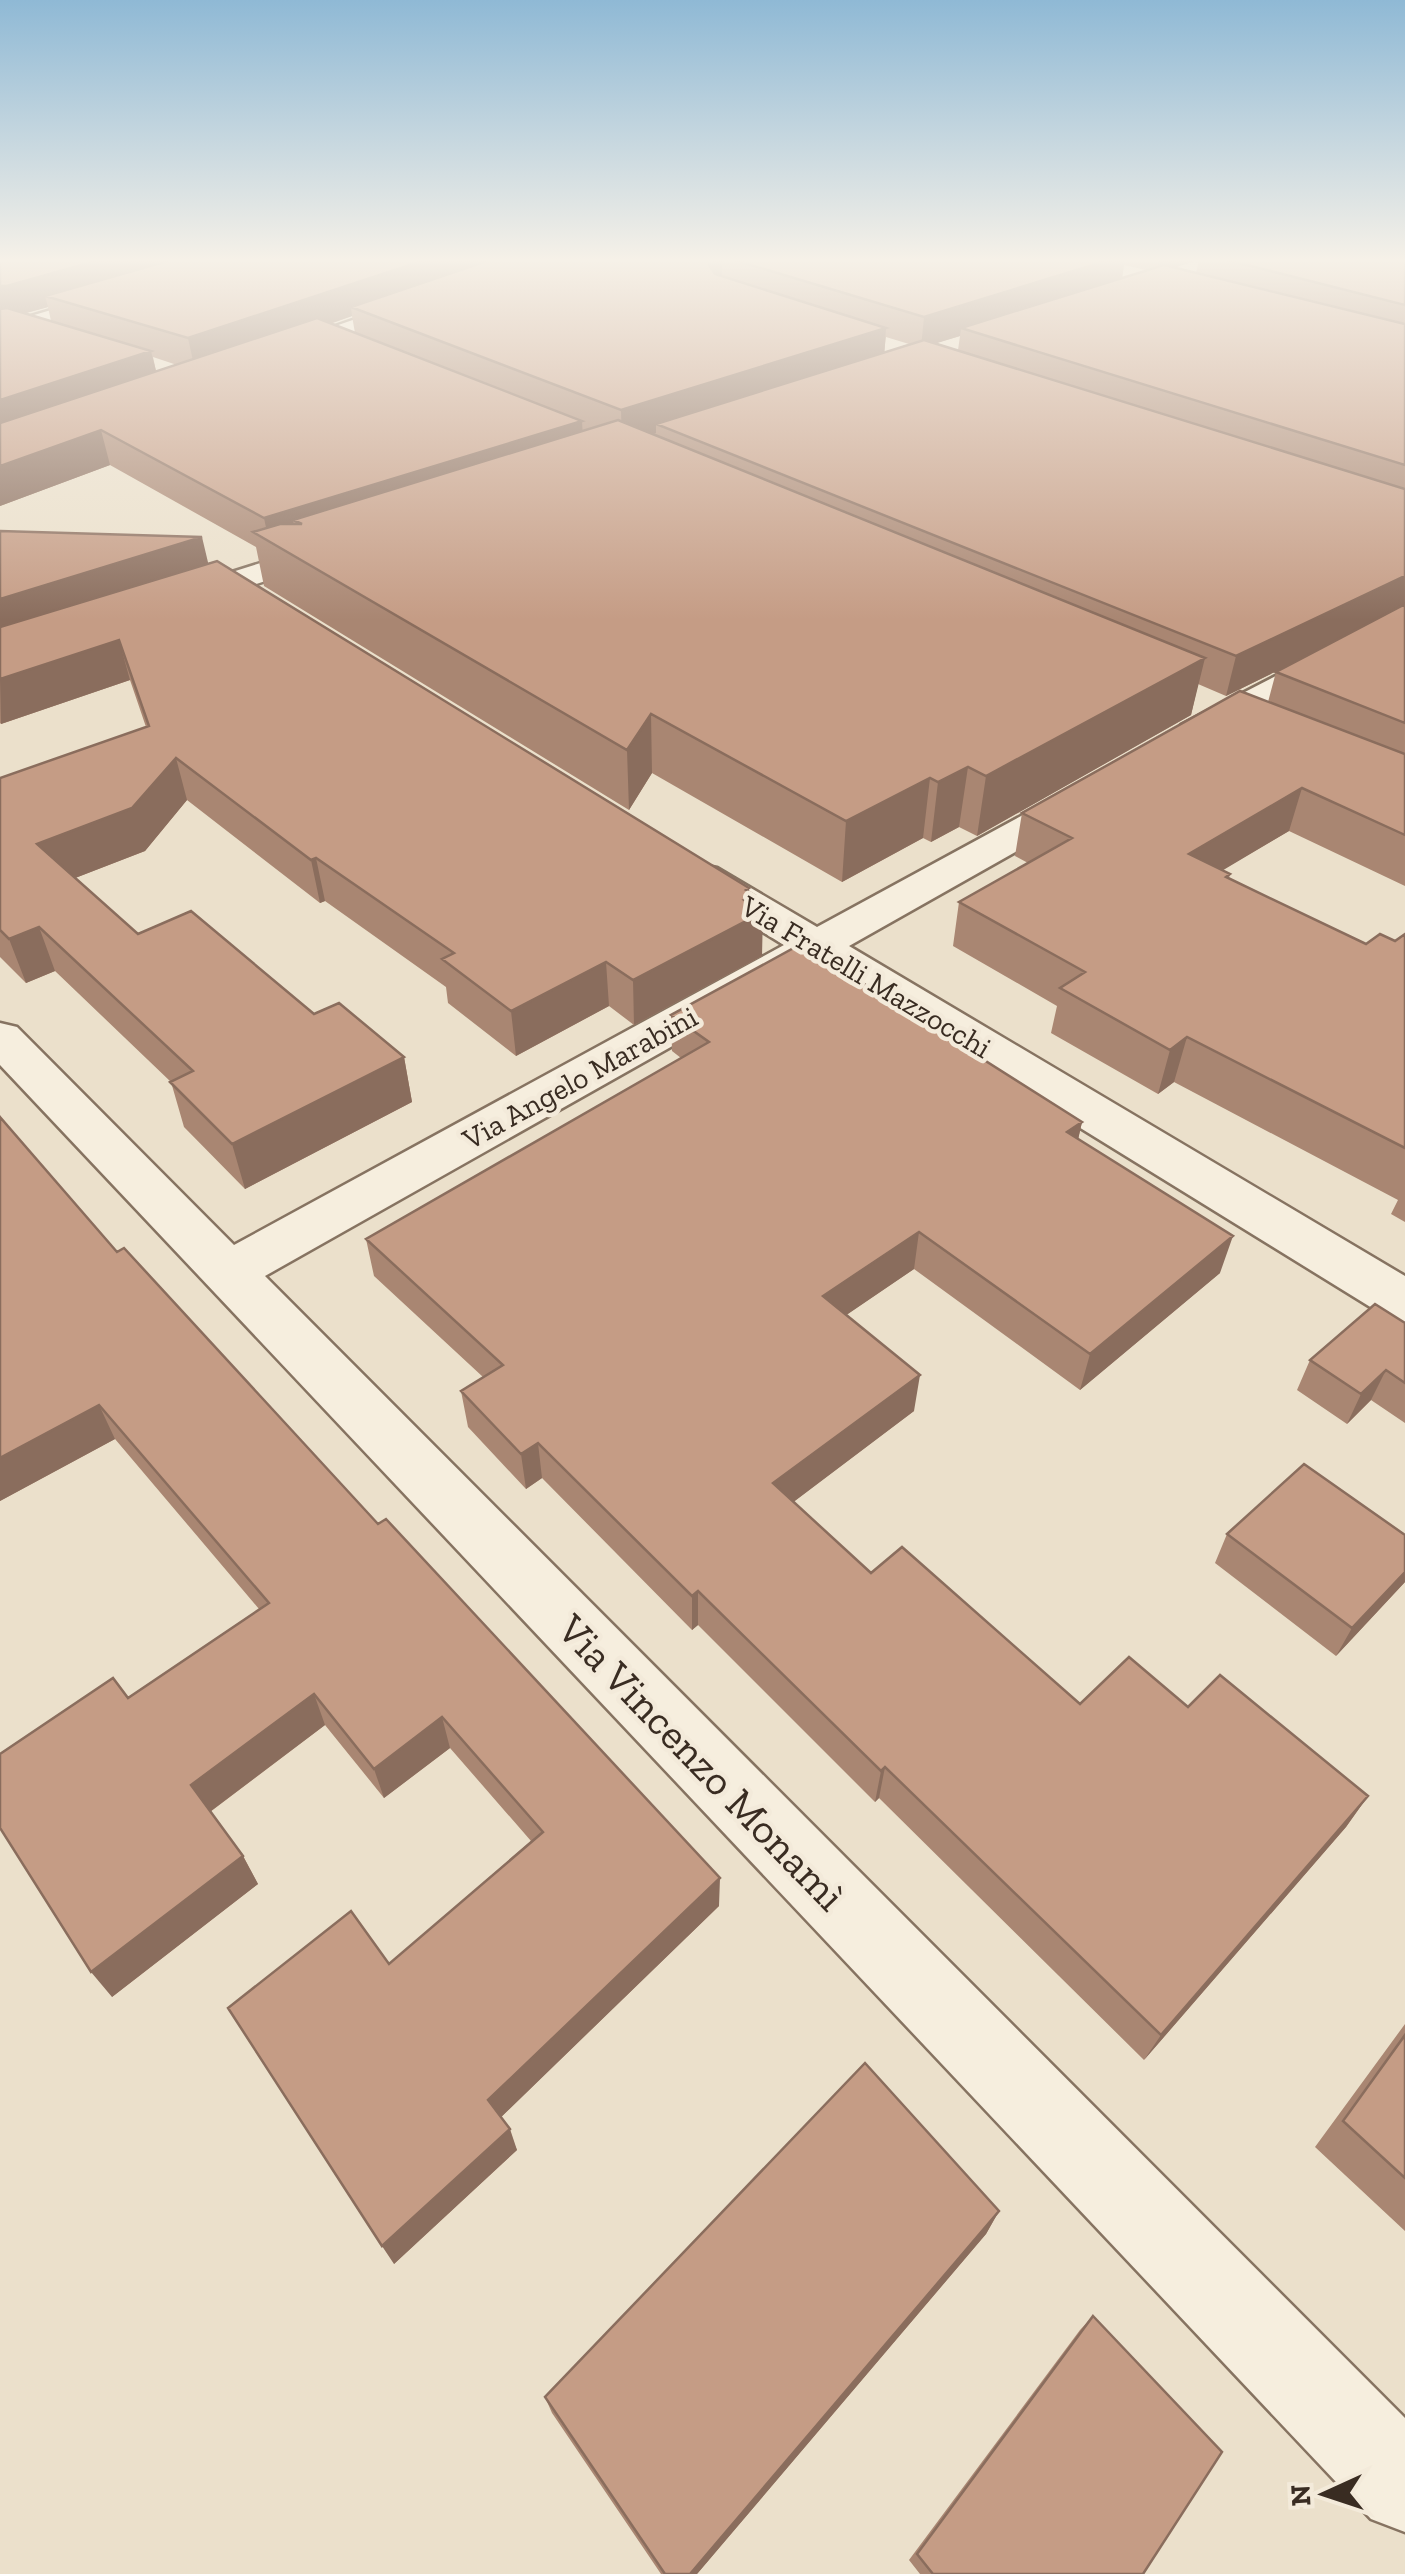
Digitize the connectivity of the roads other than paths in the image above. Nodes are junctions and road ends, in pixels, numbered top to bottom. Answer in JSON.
{"nodes":[{"id":1,"x":359,"y":541,"type":"edge"},
{"id":2,"x":229,"y":583,"type":"junction"},
{"id":3,"x":141,"y":612,"type":"edge"},
{"id":4,"x":280,"y":614,"type":"edge"},
{"id":5,"x":1405,"y":619,"type":"edge"},
{"id":6,"x":666,"y":854,"type":"edge"},
{"id":7,"x":817,"y":948,"type":"junction"},
{"id":8,"x":0,"y":1037,"type":"edge"},
{"id":9,"x":227,"y":1273,"type":"junction"},
{"id":10,"x":1405,"y":1302,"type":"edge"},
{"id":11,"x":1405,"y":2485,"type":"edge"}],
"edges":[{"from":1,"to":2,"type":"street"},
{"from":2,"to":3,"type":"street"},
{"from":2,"to":4,"type":"street"},
{"from":5,"to":7,"type":"street","name":"Via Angelo Marabini"},
{"from":6,"to":7,"type":"street","name":"Via Fratelli Mazzocchi"},
{"from":7,"to":9,"type":"street","name":"Via Angelo Marabini"},
{"from":7,"to":10,"type":"street","name":"Via Fratelli Mazzocchi"},
{"from":8,"to":9,"type":"street","name":"Via Vincenzo Monamì"},
{"from":9,"to":11,"type":"street","name":"Via Vincenzo Monamì"}]}
